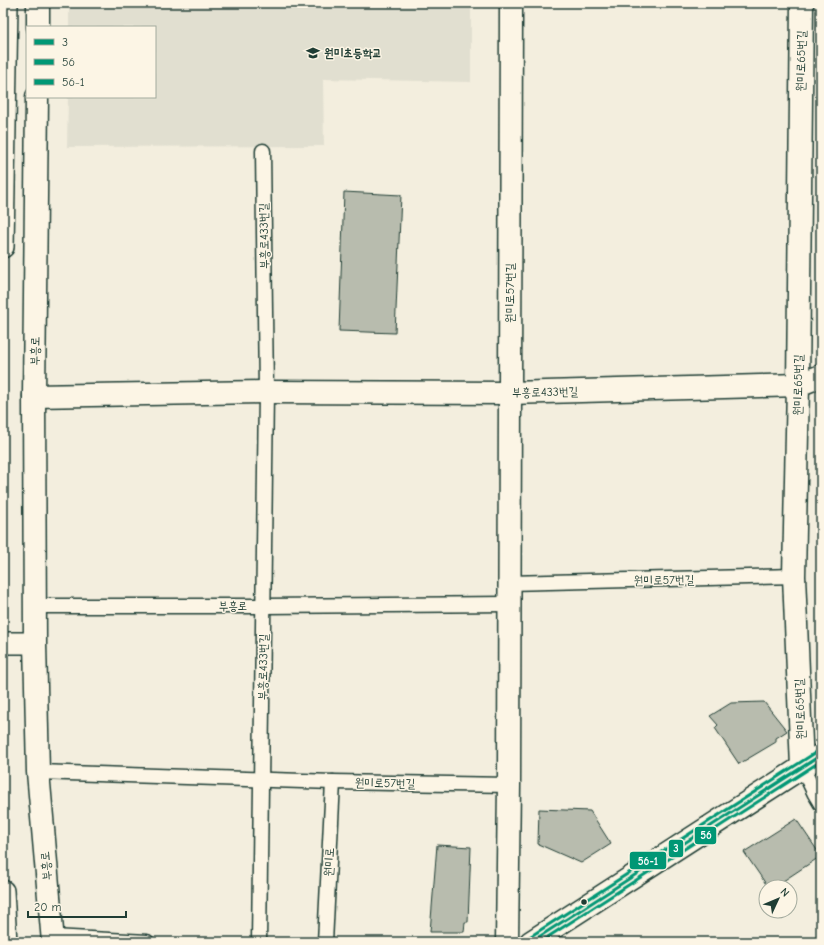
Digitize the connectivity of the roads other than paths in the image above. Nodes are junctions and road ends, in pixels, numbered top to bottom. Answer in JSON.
{"nodes":[{"id":1,"x":7,"y":3,"type":"edge"},
{"id":2,"x":38,"y":3,"type":"edge"},
{"id":3,"x":511,"y":3,"type":"edge"},
{"id":4,"x":802,"y":3,"type":"edge"},
{"id":5,"x":38,"y":26,"type":"edge"},
{"id":6,"x":37,"y":98,"type":"edge"},
{"id":7,"x":263,"y":151,"type":"dead end"},
{"id":8,"x":3,"y":247,"type":"edge"},
{"id":9,"x":821,"y":376,"type":"edge"},
{"id":10,"x":798,"y":385,"type":"junction"},
{"id":11,"x":266,"y":392,"type":"junction"},
{"id":12,"x":510,"y":393,"type":"junction"},
{"id":13,"x":34,"y":396,"type":"junction"},
{"id":14,"x":794,"y":576,"type":"junction"},
{"id":15,"x":509,"y":594,"type":"junction"},
{"id":16,"x":35,"y":606,"type":"junction"},
{"id":17,"x":264,"y":606,"type":"junction"},
{"id":18,"x":5,"y":643,"type":"edge"},
{"id":19,"x":35,"y":643,"type":"junction"},
{"id":20,"x":821,"y":755,"type":"edge"},
{"id":21,"x":802,"y":767,"type":"junction"},
{"id":22,"x":38,"y":772,"type":"junction"},
{"id":23,"x":261,"y":779,"type":"junction"},
{"id":24,"x":333,"y":782,"type":"junction"},
{"id":25,"x":509,"y":785,"type":"junction"},
{"id":26,"x":821,"y":804,"type":"edge"},
{"id":27,"x":3,"y":891,"type":"edge"},
{"id":28,"x":53,"y":939,"type":"edge"},
{"id":29,"x":6,"y":942,"type":"edge"},
{"id":30,"x":147,"y":942,"type":"edge"},
{"id":31,"x":259,"y":942,"type":"edge"},
{"id":32,"x":325,"y":942,"type":"edge"},
{"id":33,"x":507,"y":942,"type":"edge"},
{"id":34,"x":531,"y":942,"type":"edge"}],
"edges":[{"from":1,"to":8,"type":"street"},
{"from":2,"to":5,"type":"street"},
{"from":3,"to":12,"type":"street","name":"원미로57번길"},
{"from":4,"to":10,"type":"street","name":"원미로65번길"},
{"from":6,"to":13,"type":"street","name":"부흥로"},
{"from":7,"to":11,"type":"lane","name":"부흥로433번길"},
{"from":9,"to":10,"type":"street","name":"부흥로433번길"},
{"from":10,"to":12,"type":"street","name":"부흥로433번길"},
{"from":10,"to":14,"type":"street","name":"원미로65번길"},
{"from":11,"to":12,"type":"street","name":"부흥로433번길"},
{"from":11,"to":13,"type":"street","name":"부흥로433번길"},
{"from":11,"to":17,"type":"lane","name":"부흥로433번길"},
{"from":12,"to":15,"type":"street","name":"원미로57번길"},
{"from":13,"to":16,"type":"street","name":"부흥로"},
{"from":14,"to":15,"type":"lane","name":"원미로57번길"},
{"from":14,"to":21,"type":"street","name":"원미로65번길"},
{"from":15,"to":17,"type":"lane","name":"원미로57번길"},
{"from":15,"to":25,"type":"street","name":"원미로57번길"},
{"from":16,"to":17,"type":"lane","name":"부흥로"},
{"from":16,"to":19,"type":"street","name":"부흥로"},
{"from":17,"to":23,"type":"lane","name":"부흥로433번길"},
{"from":18,"to":19,"type":"street"},
{"from":19,"to":22,"type":"street","name":"부흥로"},
{"from":20,"to":21,"type":"street"},
{"from":21,"to":26,"type":"lane"},
{"from":21,"to":34,"type":"street"},
{"from":22,"to":23,"type":"lane"},
{"from":22,"to":28,"type":"street","name":"부흥로"},
{"from":23,"to":24,"type":"lane","name":"원미로57번길"},
{"from":23,"to":31,"type":"lane","name":"부흥로433번길"},
{"from":24,"to":25,"type":"lane","name":"원미로57번길"},
{"from":24,"to":32,"type":"lane","name":"원미로"},
{"from":25,"to":33,"type":"street","name":"원미로57번길"},
{"from":27,"to":29,"type":"street"},
{"from":28,"to":30,"type":"lane","name":"부흥로"}]}
